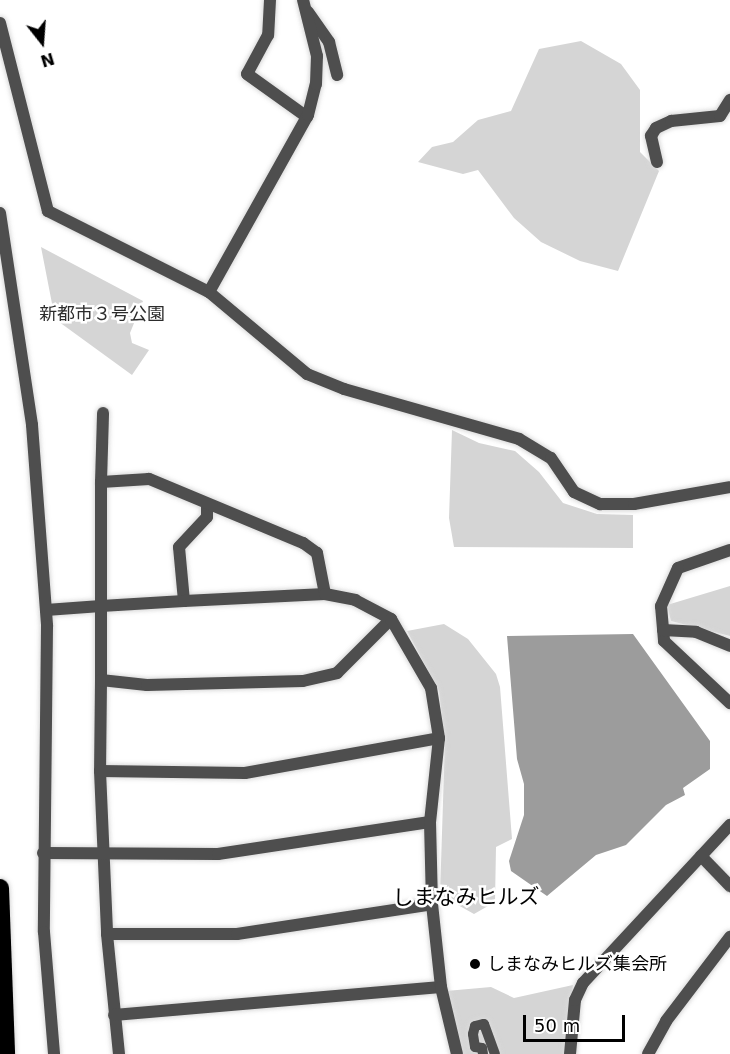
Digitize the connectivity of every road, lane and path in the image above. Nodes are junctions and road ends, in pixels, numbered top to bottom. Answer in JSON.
{"nodes":[{"id":1,"x":270,"y":0,"type":"edge"},
{"id":2,"x":304,"y":4,"type":"edge"},
{"id":3,"x":0,"y":23,"type":"edge"},
{"id":4,"x":337,"y":75,"type":"dead end"},
{"id":5,"x":730,"y":100,"type":"edge"},
{"id":6,"x":307,"y":117,"type":"junction"},
{"id":7,"x":657,"y":162,"type":"dead end"},
{"id":8,"x":0,"y":213,"type":"edge"},
{"id":9,"x":209,"y":292,"type":"junction"},
{"id":10,"x":103,"y":413,"type":"dead end"},
{"id":11,"x":101,"y":482,"type":"junction"},
{"id":12,"x":730,"y":487,"type":"edge"},
{"id":13,"x":207,"y":504,"type":"junction"},
{"id":14,"x":730,"y":550,"type":"edge"},
{"id":15,"x":326,"y":594,"type":"junction"},
{"id":16,"x":184,"y":601,"type":"junction"},
{"id":17,"x":101,"y":606,"type":"junction"},
{"id":18,"x":46,"y":610,"type":"junction"},
{"id":19,"x":391,"y":619,"type":"junction"},
{"id":20,"x":663,"y":630,"type":"junction"},
{"id":21,"x":730,"y":646,"type":"edge"},
{"id":22,"x":101,"y":680,"type":"junction"},
{"id":23,"x":730,"y":703,"type":"edge"},
{"id":24,"x":439,"y":738,"type":"junction"},
{"id":25,"x":100,"y":771,"type":"junction"},
{"id":26,"x":430,"y":822,"type":"junction"},
{"id":27,"x":730,"y":825,"type":"edge"},
{"id":28,"x":106,"y":851,"type":"junction"},
{"id":29,"x":44,"y":853,"type":"junction"},
{"id":30,"x":701,"y":856,"type":"junction"},
{"id":31,"x":730,"y":886,"type":"edge"},
{"id":32,"x":0,"y":888,"type":"edge"},
{"id":33,"x":432,"y":904,"type":"junction"},
{"id":34,"x":107,"y":934,"type":"junction"},
{"id":35,"x":730,"y":937,"type":"edge"},
{"id":36,"x":441,"y":987,"type":"junction"},
{"id":37,"x":114,"y":1016,"type":"junction"},
{"id":38,"x":6,"y":1054,"type":"edge"},
{"id":39,"x":54,"y":1054,"type":"edge"},
{"id":40,"x":119,"y":1054,"type":"edge"},
{"id":41,"x":457,"y":1054,"type":"edge"},
{"id":42,"x":483,"y":1054,"type":"edge"},
{"id":43,"x":495,"y":1054,"type":"edge"},
{"id":44,"x":570,"y":1054,"type":"edge"},
{"id":45,"x":648,"y":1054,"type":"edge"}],
"edges":[{"from":1,"to":6,"type":"street"},
{"from":2,"to":4,"type":"street"},
{"from":2,"to":6,"type":"street"},
{"from":3,"to":9,"type":"street"},
{"from":5,"to":7,"type":"street"},
{"from":6,"to":9,"type":"street"},
{"from":8,"to":18,"type":"street"},
{"from":9,"to":12,"type":"street"},
{"from":10,"to":11,"type":"street"},
{"from":11,"to":13,"type":"street"},
{"from":11,"to":17,"type":"street"},
{"from":13,"to":15,"type":"street"},
{"from":13,"to":16,"type":"street"},
{"from":14,"to":20,"type":"street"},
{"from":15,"to":16,"type":"street"},
{"from":15,"to":19,"type":"street"},
{"from":16,"to":17,"type":"street"},
{"from":17,"to":18,"type":"street"},
{"from":17,"to":22,"type":"street"},
{"from":18,"to":29,"type":"street"},
{"from":19,"to":22,"type":"street"},
{"from":19,"to":24,"type":"street"},
{"from":20,"to":21,"type":"street"},
{"from":20,"to":23,"type":"street"},
{"from":22,"to":25,"type":"street"},
{"from":24,"to":25,"type":"street"},
{"from":24,"to":26,"type":"street"},
{"from":25,"to":28,"type":"street"},
{"from":26,"to":28,"type":"street"},
{"from":26,"to":33,"type":"street"},
{"from":27,"to":30,"type":"street"},
{"from":28,"to":29,"type":"street"},
{"from":28,"to":34,"type":"street"},
{"from":29,"to":39,"type":"street"},
{"from":30,"to":31,"type":"street"},
{"from":30,"to":44,"type":"street"},
{"from":32,"to":38,"type":"highway"},
{"from":33,"to":34,"type":"street"},
{"from":33,"to":36,"type":"street"},
{"from":34,"to":37,"type":"street"},
{"from":35,"to":45,"type":"street"},
{"from":36,"to":37,"type":"street"},
{"from":36,"to":41,"type":"street"},
{"from":37,"to":40,"type":"street"},
{"from":42,"to":43,"type":"street"}]}
